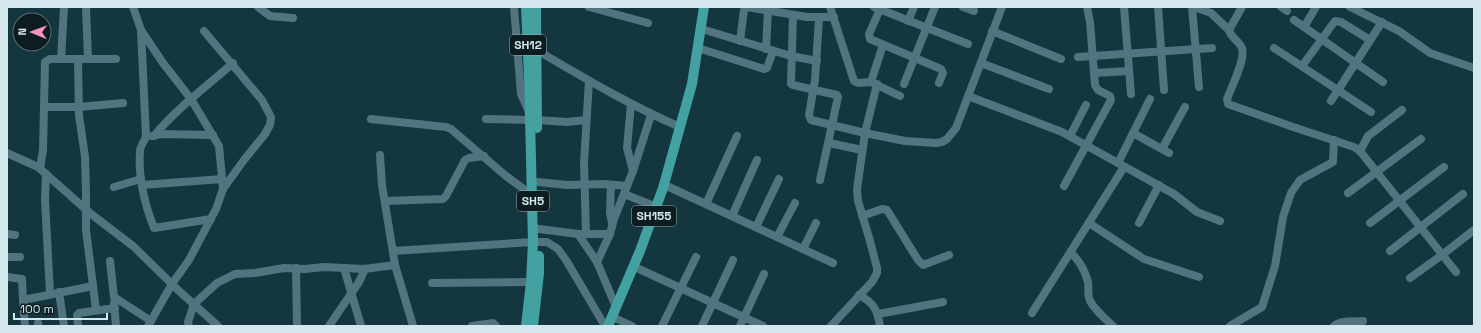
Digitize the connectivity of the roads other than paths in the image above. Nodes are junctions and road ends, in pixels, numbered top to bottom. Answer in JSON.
{"nodes":[{"id":1,"x":64,"y":7,"type":"edge"},
{"id":2,"x":86,"y":7,"type":"edge"},
{"id":3,"x":132,"y":7,"type":"edge"},
{"id":4,"x":258,"y":7,"type":"edge"},
{"id":5,"x":514,"y":7,"type":"edge"},
{"id":6,"x":536,"y":7,"type":"edge"},
{"id":7,"x":589,"y":7,"type":"edge"},
{"id":8,"x":704,"y":7,"type":"edge"},
{"id":9,"x":709,"y":7,"type":"edge"},
{"id":10,"x":830,"y":7,"type":"edge"},
{"id":11,"x":914,"y":7,"type":"edge"},
{"id":12,"x":935,"y":7,"type":"edge"},
{"id":13,"x":963,"y":7,"type":"edge"},
{"id":14,"x":1002,"y":7,"type":"edge"},
{"id":15,"x":1087,"y":7,"type":"edge"},
{"id":16,"x":1124,"y":7,"type":"edge"},
{"id":17,"x":1158,"y":7,"type":"edge"},
{"id":18,"x":1193,"y":7,"type":"edge"},
{"id":19,"x":1242,"y":7,"type":"edge"},
{"id":20,"x":1316,"y":7,"type":"edge"},
{"id":21,"x":1350,"y":7,"type":"edge"},
{"id":22,"x":878,"y":8,"type":"edge"},
{"id":23,"x":768,"y":10,"type":"junction"},
{"id":24,"x":526,"y":11,"type":"edge"},
{"id":25,"x":616,"y":11,"type":"edge"},
{"id":26,"x":974,"y":11,"type":"dead end"},
{"id":27,"x":793,"y":15,"type":"junction"},
{"id":28,"x":834,"y":17,"type":"junction"},
{"id":29,"x":293,"y":18,"type":"dead end"},
{"id":30,"x":819,"y":18,"type":"junction"},
{"id":31,"x":1294,"y":20,"type":"dead end"},
{"id":32,"x":908,"y":21,"type":"junction"},
{"id":33,"x":1382,"y":22,"type":"junction"},
{"id":34,"x":648,"y":23,"type":"dead end"},
{"id":35,"x":1304,"y":27,"type":"junction"},
{"id":36,"x":926,"y":28,"type":"junction"},
{"id":37,"x":141,"y":30,"type":"junction"},
{"id":38,"x":705,"y":30,"type":"junction"},
{"id":39,"x":1229,"y":30,"type":"junction"},
{"id":40,"x":204,"y":31,"type":"dead end"},
{"id":41,"x":992,"y":31,"type":"junction"},
{"id":42,"x":1322,"y":40,"type":"junction"},
{"id":43,"x":1370,"y":40,"type":"junction"},
{"id":44,"x":740,"y":41,"type":"junction"},
{"id":45,"x":968,"y":44,"type":"dead end"},
{"id":46,"x":883,"y":45,"type":"junction"},
{"id":47,"x":532,"y":48,"type":"junction"},
{"id":48,"x":1196,"y":48,"type":"junction"},
{"id":49,"x":1212,"y":48,"type":"dead end"},
{"id":50,"x":1274,"y":48,"type":"dead end"},
{"id":51,"x":700,"y":49,"type":"junction"},
{"id":52,"x":770,"y":50,"type":"junction"},
{"id":53,"x":1161,"y":50,"type":"junction"},
{"id":54,"x":1127,"y":53,"type":"junction"},
{"id":55,"x":791,"y":56,"type":"junction"},
{"id":56,"x":1093,"y":56,"type":"junction"},
{"id":57,"x":1078,"y":57,"type":"dead end"},
{"id":58,"x":915,"y":58,"type":"junction"},
{"id":59,"x":61,"y":59,"type":"junction"},
{"id":60,"x":78,"y":59,"type":"junction"},
{"id":61,"x":88,"y":59,"type":"junction"},
{"id":62,"x":116,"y":59,"type":"dead end"},
{"id":63,"x":1061,"y":59,"type":"dead end"},
{"id":64,"x":817,"y":61,"type":"junction"},
{"id":65,"x":233,"y":63,"type":"junction"},
{"id":66,"x":981,"y":63,"type":"junction"},
{"id":67,"x":1355,"y":63,"type":"junction"},
{"id":68,"x":1302,"y":66,"type":"junction"},
{"id":69,"x":1474,"y":68,"type":"edge"},
{"id":70,"x":1129,"y":71,"type":"junction"},
{"id":71,"x":1094,"y":73,"type":"junction"},
{"id":72,"x":529,"y":76,"type":"joint"},
{"id":73,"x":588,"y":81,"type":"junction"},
{"id":74,"x":1383,"y":82,"type":"dead end"},
{"id":75,"x":874,"y":83,"type":"junction"},
{"id":76,"x":939,"y":83,"type":"dead end"},
{"id":77,"x":904,"y":84,"type":"dead end"},
{"id":78,"x":1199,"y":87,"type":"dead end"},
{"id":79,"x":813,"y":89,"type":"junction"},
{"id":80,"x":1049,"y":89,"type":"dead end"},
{"id":81,"x":1164,"y":90,"type":"dead end"},
{"id":82,"x":1338,"y":90,"type":"junction"},
{"id":83,"x":1131,"y":94,"type":"dead end"},
{"id":84,"x":900,"y":96,"type":"dead end"},
{"id":85,"x":968,"y":96,"type":"junction"},
{"id":86,"x":191,"y":99,"type":"junction"},
{"id":87,"x":1150,"y":99,"type":"dead end"},
{"id":88,"x":1331,"y":101,"type":"dead end"},
{"id":89,"x":123,"y":103,"type":"dead end"},
{"id":90,"x":689,"y":103,"type":"junction"},
{"id":91,"x":631,"y":104,"type":"junction"},
{"id":92,"x":1086,"y":105,"type":"dead end"},
{"id":93,"x":44,"y":107,"type":"junction"},
{"id":94,"x":79,"y":107,"type":"junction"},
{"id":95,"x":1185,"y":107,"type":"dead end"},
{"id":96,"x":1402,"y":110,"type":"dead end"},
{"id":97,"x":1371,"y":112,"type":"dead end"},
{"id":98,"x":651,"y":115,"type":"junction"},
{"id":99,"x":533,"y":118,"type":"junction"},
{"id":100,"x":371,"y":119,"type":"dead end"},
{"id":101,"x":486,"y":119,"type":"dead end"},
{"id":102,"x":586,"y":120,"type":"junction"},
{"id":103,"x":833,"y":126,"type":"junction"},
{"id":104,"x":680,"y":127,"type":"junction"},
{"id":105,"x":865,"y":133,"type":"junction"},
{"id":106,"x":1133,"y":133,"type":"junction"},
{"id":107,"x":212,"y":135,"type":"junction"},
{"id":108,"x":150,"y":136,"type":"junction"},
{"id":109,"x":737,"y":136,"type":"dead end"},
{"id":110,"x":1070,"y":136,"type":"junction"},
{"id":111,"x":1421,"y":138,"type":"dead end"},
{"id":112,"x":1334,"y":140,"type":"junction"},
{"id":113,"x":829,"y":143,"type":"junction"},
{"id":114,"x":1086,"y":145,"type":"junction"},
{"id":115,"x":862,"y":150,"type":"junction"},
{"id":116,"x":1360,"y":151,"type":"junction"},
{"id":117,"x":7,"y":153,"type":"edge"},
{"id":118,"x":380,"y":155,"type":"dead end"},
{"id":119,"x":484,"y":156,"type":"junction"},
{"id":120,"x":757,"y":160,"type":"dead end"},
{"id":121,"x":1121,"y":165,"type":"junction"},
{"id":122,"x":1444,"y":167,"type":"dead end"},
{"id":123,"x":40,"y":168,"type":"junction"},
{"id":124,"x":633,"y":171,"type":"junction"},
{"id":125,"x":1377,"y":172,"type":"junction"},
{"id":126,"x":46,"y":174,"type":"junction"},
{"id":127,"x":779,"y":178,"type":"dead end"},
{"id":128,"x":222,"y":179,"type":"junction"},
{"id":129,"x":820,"y":180,"type":"dead end"},
{"id":130,"x":142,"y":182,"type":"junction"},
{"id":131,"x":538,"y":182,"type":"junction"},
{"id":132,"x":585,"y":184,"type":"junction"},
{"id":133,"x":611,"y":185,"type":"junction"},
{"id":134,"x":1159,"y":185,"type":"junction"},
{"id":135,"x":1064,"y":186,"type":"dead end"},
{"id":136,"x":114,"y":187,"type":"dead end"},
{"id":137,"x":669,"y":187,"type":"junction"},
{"id":138,"x":223,"y":189,"type":"junction"},
{"id":139,"x":626,"y":190,"type":"junction"},
{"id":140,"x":1348,"y":193,"type":"dead end"},
{"id":141,"x":1464,"y":194,"type":"dead end"},
{"id":142,"x":532,"y":195,"type":"junction"},
{"id":143,"x":1399,"y":200,"type":"junction"},
{"id":144,"x":385,"y":201,"type":"junction"},
{"id":145,"x":795,"y":203,"type":"dead end"},
{"id":146,"x":706,"y":204,"type":"junction"},
{"id":147,"x":657,"y":207,"type":"junction"},
{"id":148,"x":87,"y":210,"type":"junction"},
{"id":149,"x":732,"y":216,"type":"junction"},
{"id":150,"x":862,"y":216,"type":"junction"},
{"id":151,"x":211,"y":219,"type":"junction"},
{"id":152,"x":1220,"y":221,"type":"dead end"},
{"id":153,"x":816,"y":223,"type":"dead end"},
{"id":154,"x":1089,"y":223,"type":"junction"},
{"id":155,"x":1139,"y":223,"type":"dead end"},
{"id":156,"x":1370,"y":223,"type":"dead end"},
{"id":157,"x":756,"y":227,"type":"junction"},
{"id":158,"x":1420,"y":228,"type":"junction"},
{"id":159,"x":539,"y":229,"type":"junction"},
{"id":160,"x":611,"y":230,"type":"junction"},
{"id":161,"x":1474,"y":230,"type":"edge"},
{"id":162,"x":582,"y":234,"type":"junction"},
{"id":163,"x":777,"y":237,"type":"junction"},
{"id":164,"x":536,"y":242,"type":"junction"},
{"id":165,"x":803,"y":249,"type":"junction"},
{"id":166,"x":1390,"y":251,"type":"dead end"},
{"id":167,"x":393,"y":252,"type":"junction"},
{"id":168,"x":1071,"y":252,"type":"junction"},
{"id":169,"x":949,"y":255,"type":"dead end"},
{"id":170,"x":1442,"y":255,"type":"junction"},
{"id":171,"x":7,"y":257,"type":"edge"},
{"id":172,"x":20,"y":257,"type":"dead end"},
{"id":173,"x":696,"y":257,"type":"dead end"},
{"id":174,"x":733,"y":260,"type":"dead end"},
{"id":175,"x":110,"y":261,"type":"dead end"},
{"id":176,"x":597,"y":262,"type":"junction"},
{"id":177,"x":833,"y":263,"type":"dead end"},
{"id":178,"x":395,"y":265,"type":"junction"},
{"id":179,"x":296,"y":268,"type":"junction"},
{"id":180,"x":344,"y":268,"type":"junction"},
{"id":181,"x":365,"y":269,"type":"junction"},
{"id":182,"x":639,"y":269,"type":"junction"},
{"id":183,"x":1456,"y":272,"type":"dead end"},
{"id":184,"x":764,"y":274,"type":"dead end"},
{"id":185,"x":7,"y":277,"type":"edge"},
{"id":186,"x":1199,"y":277,"type":"dead end"},
{"id":187,"x":1410,"y":278,"type":"dead end"},
{"id":188,"x":531,"y":282,"type":"junction"},
{"id":189,"x":432,"y":283,"type":"dead end"},
{"id":190,"x":172,"y":284,"type":"junction"},
{"id":191,"x":93,"y":286,"type":"junction"},
{"id":192,"x":680,"y":288,"type":"junction"},
{"id":193,"x":59,"y":292,"type":"junction"},
{"id":194,"x":351,"y":293,"type":"junction"},
{"id":195,"x":50,"y":294,"type":"junction"},
{"id":196,"x":114,"y":297,"type":"junction"},
{"id":197,"x":856,"y":298,"type":"junction"},
{"id":198,"x":23,"y":300,"type":"junction"},
{"id":199,"x":713,"y":302,"type":"junction"},
{"id":200,"x":944,"y":302,"type":"dead end"},
{"id":201,"x":194,"y":304,"type":"junction"},
{"id":202,"x":616,"y":307,"type":"junction"},
{"id":203,"x":115,"y":308,"type":"junction"},
{"id":204,"x":96,"y":310,"type":"junction"},
{"id":205,"x":1032,"y":313,"type":"dead end"},
{"id":206,"x":878,"y":314,"type":"junction"},
{"id":207,"x":744,"y":317,"type":"junction"},
{"id":208,"x":1363,"y":321,"type":"dead end"},
{"id":209,"x":615,"y":322,"type":"edge"},
{"id":210,"x":150,"y":324,"type":"edge"},
{"id":211,"x":297,"y":324,"type":"dead end"},
{"id":212,"x":832,"y":325,"type":"edge"},
{"id":213,"x":25,"y":326,"type":"edge"},
{"id":214,"x":64,"y":326,"type":"edge"},
{"id":215,"x":78,"y":326,"type":"edge"},
{"id":216,"x":116,"y":326,"type":"edge"},
{"id":217,"x":189,"y":326,"type":"edge"},
{"id":218,"x":218,"y":326,"type":"edge"},
{"id":219,"x":329,"y":326,"type":"edge"},
{"id":220,"x":361,"y":326,"type":"edge"},
{"id":221,"x":413,"y":326,"type":"edge"},
{"id":222,"x":472,"y":326,"type":"edge"},
{"id":223,"x":496,"y":326,"type":"edge"},
{"id":224,"x":526,"y":326,"type":"edge"},
{"id":225,"x":533,"y":326,"type":"edge"},
{"id":226,"x":605,"y":326,"type":"edge"},
{"id":227,"x":608,"y":326,"type":"edge"},
{"id":228,"x":632,"y":326,"type":"edge"},
{"id":229,"x":662,"y":326,"type":"edge"},
{"id":230,"x":702,"y":326,"type":"edge"},
{"id":231,"x":740,"y":326,"type":"edge"},
{"id":232,"x":762,"y":326,"type":"edge"},
{"id":233,"x":880,"y":326,"type":"edge"},
{"id":234,"x":1113,"y":326,"type":"edge"},
{"id":235,"x":1230,"y":326,"type":"edge"},
{"id":236,"x":1334,"y":326,"type":"edge"}],
"edges":[{"from":1,"to":59,"type":"street"},
{"from":2,"to":61,"type":"street"},
{"from":3,"to":37,"type":"street"},
{"from":4,"to":29,"type":"street"},
{"from":5,"to":99,"type":"street"},
{"from":6,"to":47,"type":"main road"},
{"from":7,"to":25,"type":"street"},
{"from":8,"to":51,"type":"main road","number":"SH155"},
{"from":9,"to":38,"type":"main road","number":"SH155"},
{"from":10,"to":28,"type":"street"},
{"from":11,"to":32,"type":"street"},
{"from":12,"to":36,"type":"street"},
{"from":13,"to":26,"type":"street"},
{"from":14,"to":41,"type":"street"},
{"from":15,"to":56,"type":"street"},
{"from":16,"to":54,"type":"street"},
{"from":17,"to":53,"type":"street"},
{"from":18,"to":39,"type":"street"},
{"from":18,"to":48,"type":"street"},
{"from":19,"to":39,"type":"street"},
{"from":20,"to":35,"type":"street"},
{"from":21,"to":33,"type":"street"},
{"from":22,"to":32,"type":"street"},
{"from":22,"to":46,"type":"street"},
{"from":23,"to":27,"type":"street"},
{"from":23,"to":44,"type":"street"},
{"from":23,"to":52,"type":"street"},
{"from":24,"to":47,"type":"main road","number":"SH12"},
{"from":25,"to":34,"type":"street"},
{"from":27,"to":30,"type":"street"},
{"from":27,"to":55,"type":"street"},
{"from":28,"to":30,"type":"street"},
{"from":28,"to":75,"type":"street"},
{"from":30,"to":64,"type":"street"},
{"from":31,"to":35,"type":"street"},
{"from":32,"to":36,"type":"street"},
{"from":33,"to":43,"type":"street"},
{"from":33,"to":69,"type":"street"},
{"from":35,"to":42,"type":"street"},
{"from":36,"to":45,"type":"street"},
{"from":36,"to":58,"type":"street"},
{"from":37,"to":86,"type":"street"},
{"from":37,"to":108,"type":"street"},
{"from":38,"to":44,"type":"street"},
{"from":38,"to":51,"type":"main road","number":"SH155"},
{"from":39,"to":112,"type":"street"},
{"from":40,"to":65,"type":"street"},
{"from":41,"to":63,"type":"street"},
{"from":41,"to":66,"type":"street"},
{"from":42,"to":43,"type":"street"},
{"from":42,"to":67,"type":"street"},
{"from":42,"to":68,"type":"street"},
{"from":43,"to":67,"type":"street"},
{"from":44,"to":52,"type":"street"},
{"from":46,"to":58,"type":"street"},
{"from":46,"to":75,"type":"street"},
{"from":47,"to":72,"type":"main road","number":"SH12"},
{"from":47,"to":73,"type":"street"},
{"from":47,"to":99,"type":"main road"},
{"from":48,"to":49,"type":"street"},
{"from":48,"to":53,"type":"street"},
{"from":48,"to":78,"type":"street"},
{"from":50,"to":68,"type":"street"},
{"from":51,"to":52,"type":"street"},
{"from":51,"to":90,"type":"main road","number":"SH155"},
{"from":52,"to":55,"type":"street"},
{"from":53,"to":54,"type":"street"},
{"from":53,"to":81,"type":"street"},
{"from":54,"to":56,"type":"street"},
{"from":54,"to":70,"type":"street"},
{"from":55,"to":64,"type":"street"},
{"from":55,"to":79,"type":"street"},
{"from":56,"to":57,"type":"street"},
{"from":56,"to":71,"type":"street"},
{"from":58,"to":76,"type":"street"},
{"from":58,"to":77,"type":"street"},
{"from":59,"to":60,"type":"street"},
{"from":59,"to":93,"type":"street"},
{"from":60,"to":61,"type":"street"},
{"from":60,"to":94,"type":"street"},
{"from":61,"to":62,"type":"street"},
{"from":64,"to":79,"type":"street"},
{"from":65,"to":86,"type":"street"},
{"from":65,"to":138,"type":"street"},
{"from":66,"to":80,"type":"street"},
{"from":66,"to":85,"type":"street"},
{"from":67,"to":74,"type":"street"},
{"from":67,"to":82,"type":"street"},
{"from":68,"to":82,"type":"street"},
{"from":70,"to":71,"type":"street"},
{"from":70,"to":83,"type":"street"},
{"from":71,"to":114,"type":"street"},
{"from":72,"to":99,"type":"main road","number":"SH5"},
{"from":73,"to":91,"type":"street"},
{"from":73,"to":102,"type":"street"},
{"from":75,"to":84,"type":"street"},
{"from":75,"to":105,"type":"street"},
{"from":79,"to":103,"type":"street"},
{"from":79,"to":103,"type":"street"},
{"from":82,"to":88,"type":"street"},
{"from":82,"to":97,"type":"street"},
{"from":85,"to":105,"type":"street"},
{"from":85,"to":110,"type":"street"},
{"from":86,"to":107,"type":"street"},
{"from":86,"to":108,"type":"street"},
{"from":87,"to":106,"type":"street"},
{"from":89,"to":94,"type":"street"},
{"from":90,"to":104,"type":"main road","number":"SH155"},
{"from":90,"to":137,"type":"main road","number":"SH155"},
{"from":91,"to":98,"type":"street"},
{"from":91,"to":124,"type":"street"},
{"from":92,"to":110,"type":"street"},
{"from":93,"to":94,"type":"street"},
{"from":93,"to":123,"type":"street"},
{"from":94,"to":148,"type":"street"},
{"from":95,"to":106,"type":"street"},
{"from":96,"to":116,"type":"street"},
{"from":98,"to":104,"type":"street"},
{"from":98,"to":124,"type":"street"},
{"from":99,"to":101,"type":"street"},
{"from":99,"to":102,"type":"street"},
{"from":99,"to":131,"type":"main road"},
{"from":99,"to":142,"type":"main road","number":"SH5"},
{"from":100,"to":119,"type":"street"},
{"from":102,"to":132,"type":"street"},
{"from":103,"to":105,"type":"street"},
{"from":103,"to":113,"type":"street"},
{"from":104,"to":147,"type":"main road","number":"SH155"},
{"from":105,"to":115,"type":"street"},
{"from":106,"to":121,"type":"street"},
{"from":107,"to":108,"type":"street"},
{"from":107,"to":128,"type":"street"},
{"from":108,"to":130,"type":"street"},
{"from":109,"to":146,"type":"street"},
{"from":110,"to":114,"type":"street"},
{"from":111,"to":125,"type":"street"},
{"from":112,"to":116,"type":"street"},
{"from":112,"to":235,"type":"street"},
{"from":113,"to":115,"type":"street"},
{"from":113,"to":129,"type":"street"},
{"from":114,"to":121,"type":"street"},
{"from":114,"to":135,"type":"street"},
{"from":115,"to":150,"type":"street"},
{"from":116,"to":125,"type":"street"},
{"from":117,"to":123,"type":"street"},
{"from":118,"to":144,"type":"street"},
{"from":119,"to":142,"type":"street"},
{"from":119,"to":144,"type":"street"},
{"from":120,"to":149,"type":"street"},
{"from":121,"to":134,"type":"street"},
{"from":121,"to":154,"type":"street"},
{"from":122,"to":143,"type":"street"},
{"from":123,"to":126,"type":"street"},
{"from":124,"to":139,"type":"street"},
{"from":125,"to":140,"type":"street"},
{"from":125,"to":143,"type":"street"},
{"from":126,"to":148,"type":"street"},
{"from":126,"to":195,"type":"street"},
{"from":127,"to":157,"type":"street"},
{"from":128,"to":130,"type":"street"},
{"from":128,"to":138,"type":"street"},
{"from":130,"to":136,"type":"street"},
{"from":130,"to":151,"type":"street"},
{"from":131,"to":132,"type":"street"},
{"from":131,"to":159,"type":"main road"},
{"from":132,"to":133,"type":"street"},
{"from":132,"to":162,"type":"street"},
{"from":133,"to":139,"type":"street"},
{"from":133,"to":160,"type":"street"},
{"from":134,"to":152,"type":"street"},
{"from":134,"to":155,"type":"street"},
{"from":137,"to":146,"type":"street"},
{"from":137,"to":182,"type":"main road","number":"SH155"},
{"from":138,"to":151,"type":"street"},
{"from":139,"to":147,"type":"street"},
{"from":139,"to":160,"type":"street"},
{"from":141,"to":158,"type":"street"},
{"from":142,"to":164,"type":"main road","number":"SH5"},
{"from":143,"to":156,"type":"street"},
{"from":143,"to":158,"type":"street"},
{"from":144,"to":167,"type":"street"},
{"from":145,"to":163,"type":"street"},
{"from":146,"to":149,"type":"street"},
{"from":147,"to":202,"type":"main road","number":"SH155"},
{"from":148,"to":190,"type":"street"},
{"from":148,"to":191,"type":"street"},
{"from":149,"to":157,"type":"street"},
{"from":150,"to":169,"type":"street"},
{"from":150,"to":197,"type":"street"},
{"from":151,"to":190,"type":"street"},
{"from":153,"to":165,"type":"street"},
{"from":154,"to":168,"type":"street"},
{"from":154,"to":186,"type":"street"},
{"from":157,"to":163,"type":"street"},
{"from":158,"to":166,"type":"street"},
{"from":158,"to":170,"type":"street"},
{"from":159,"to":162,"type":"street"},
{"from":159,"to":164,"type":"main road"},
{"from":160,"to":162,"type":"street"},
{"from":160,"to":176,"type":"street"},
{"from":161,"to":170,"type":"street"},
{"from":162,"to":176,"type":"street"},
{"from":163,"to":165,"type":"street"},
{"from":164,"to":167,"type":"street"},
{"from":164,"to":188,"type":"main road","number":"SH5"},
{"from":164,"to":225,"type":"main road"},
{"from":164,"to":226,"type":"street"},
{"from":165,"to":177,"type":"street"},
{"from":167,"to":178,"type":"street"},
{"from":168,"to":205,"type":"street"},
{"from":168,"to":234,"type":"street"},
{"from":170,"to":183,"type":"street"},
{"from":170,"to":187,"type":"street"},
{"from":171,"to":172,"type":"street"},
{"from":173,"to":192,"type":"street"},
{"from":174,"to":199,"type":"street"},
{"from":175,"to":196,"type":"street"},
{"from":176,"to":202,"type":"street"},
{"from":178,"to":181,"type":"street"},
{"from":178,"to":221,"type":"street"},
{"from":179,"to":180,"type":"street"},
{"from":179,"to":201,"type":"street"},
{"from":179,"to":211,"type":"street"},
{"from":180,"to":181,"type":"street"},
{"from":180,"to":194,"type":"street"},
{"from":181,"to":194,"type":"street"},
{"from":182,"to":192,"type":"street"},
{"from":182,"to":209,"type":"main road","number":"SH155"},
{"from":184,"to":207,"type":"street"},
{"from":185,"to":198,"type":"street"},
{"from":188,"to":189,"type":"street"},
{"from":188,"to":224,"type":"main road","number":"SH5"},
{"from":190,"to":201,"type":"street"},
{"from":190,"to":210,"type":"street"},
{"from":191,"to":193,"type":"street"},
{"from":191,"to":204,"type":"street"},
{"from":192,"to":199,"type":"street"},
{"from":192,"to":229,"type":"street"},
{"from":193,"to":195,"type":"street"},
{"from":193,"to":214,"type":"street"},
{"from":194,"to":219,"type":"street"},
{"from":194,"to":220,"type":"street"},
{"from":195,"to":198,"type":"street"},
{"from":196,"to":203,"type":"street"},
{"from":196,"to":210,"type":"street"},
{"from":197,"to":206,"type":"street"},
{"from":197,"to":212,"type":"street"},
{"from":198,"to":213,"type":"street"},
{"from":199,"to":207,"type":"street"},
{"from":199,"to":230,"type":"street"},
{"from":200,"to":206,"type":"street"},
{"from":201,"to":217,"type":"street"},
{"from":201,"to":218,"type":"street"},
{"from":202,"to":227,"type":"main road","number":"SH155"},
{"from":203,"to":204,"type":"street"},
{"from":203,"to":216,"type":"street"},
{"from":204,"to":215,"type":"street"},
{"from":206,"to":233,"type":"street"},
{"from":207,"to":231,"type":"street"},
{"from":207,"to":232,"type":"street"},
{"from":208,"to":236,"type":"street"},
{"from":209,"to":228,"type":"street"},
{"from":222,"to":223,"type":"street"}]}
